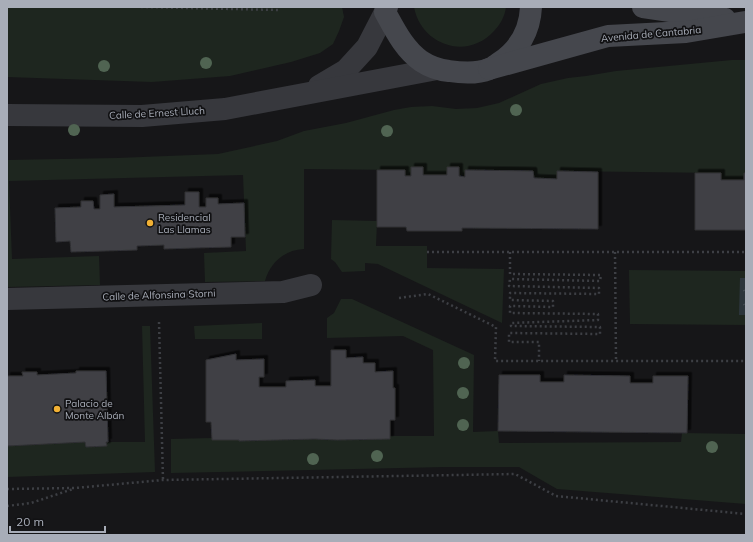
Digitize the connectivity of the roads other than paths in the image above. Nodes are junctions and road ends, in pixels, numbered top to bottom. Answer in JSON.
{"nodes":[{"id":1,"x":531,"y":7,"type":"edge"},
{"id":2,"x":643,"y":7,"type":"edge"},
{"id":3,"x":386,"y":10,"type":"edge"},
{"id":4,"x":746,"y":22,"type":"edge"},
{"id":5,"x":438,"y":69,"type":"junction"},
{"id":6,"x":488,"y":69,"type":"junction"},
{"id":7,"x":306,"y":94,"type":"junction"},
{"id":8,"x":7,"y":114,"type":"edge"},
{"id":9,"x":311,"y":285,"type":"dead end"},
{"id":10,"x":7,"y":299,"type":"edge"}],
"edges":[{"from":1,"to":6,"type":"main road"},
{"from":2,"to":4,"type":"main road","name":"Avenida de Cantabria"},
{"from":3,"to":5,"type":"main road","name":"Avenida de Cantabria"},
{"from":3,"to":7,"type":"street","name":"Calle de Ernest Lluch"},
{"from":4,"to":6,"type":"main road","name":"Avenida de Cantabria"},
{"from":5,"to":6,"type":"main road","name":"Avenida de Cantabria"},
{"from":5,"to":7,"type":"street","name":"Calle de Ernest Lluch"},
{"from":7,"to":8,"type":"street","name":"Calle de Ernest Lluch"},
{"from":9,"to":10,"type":"street","name":"Calle de Alfonsina Storni"}]}
